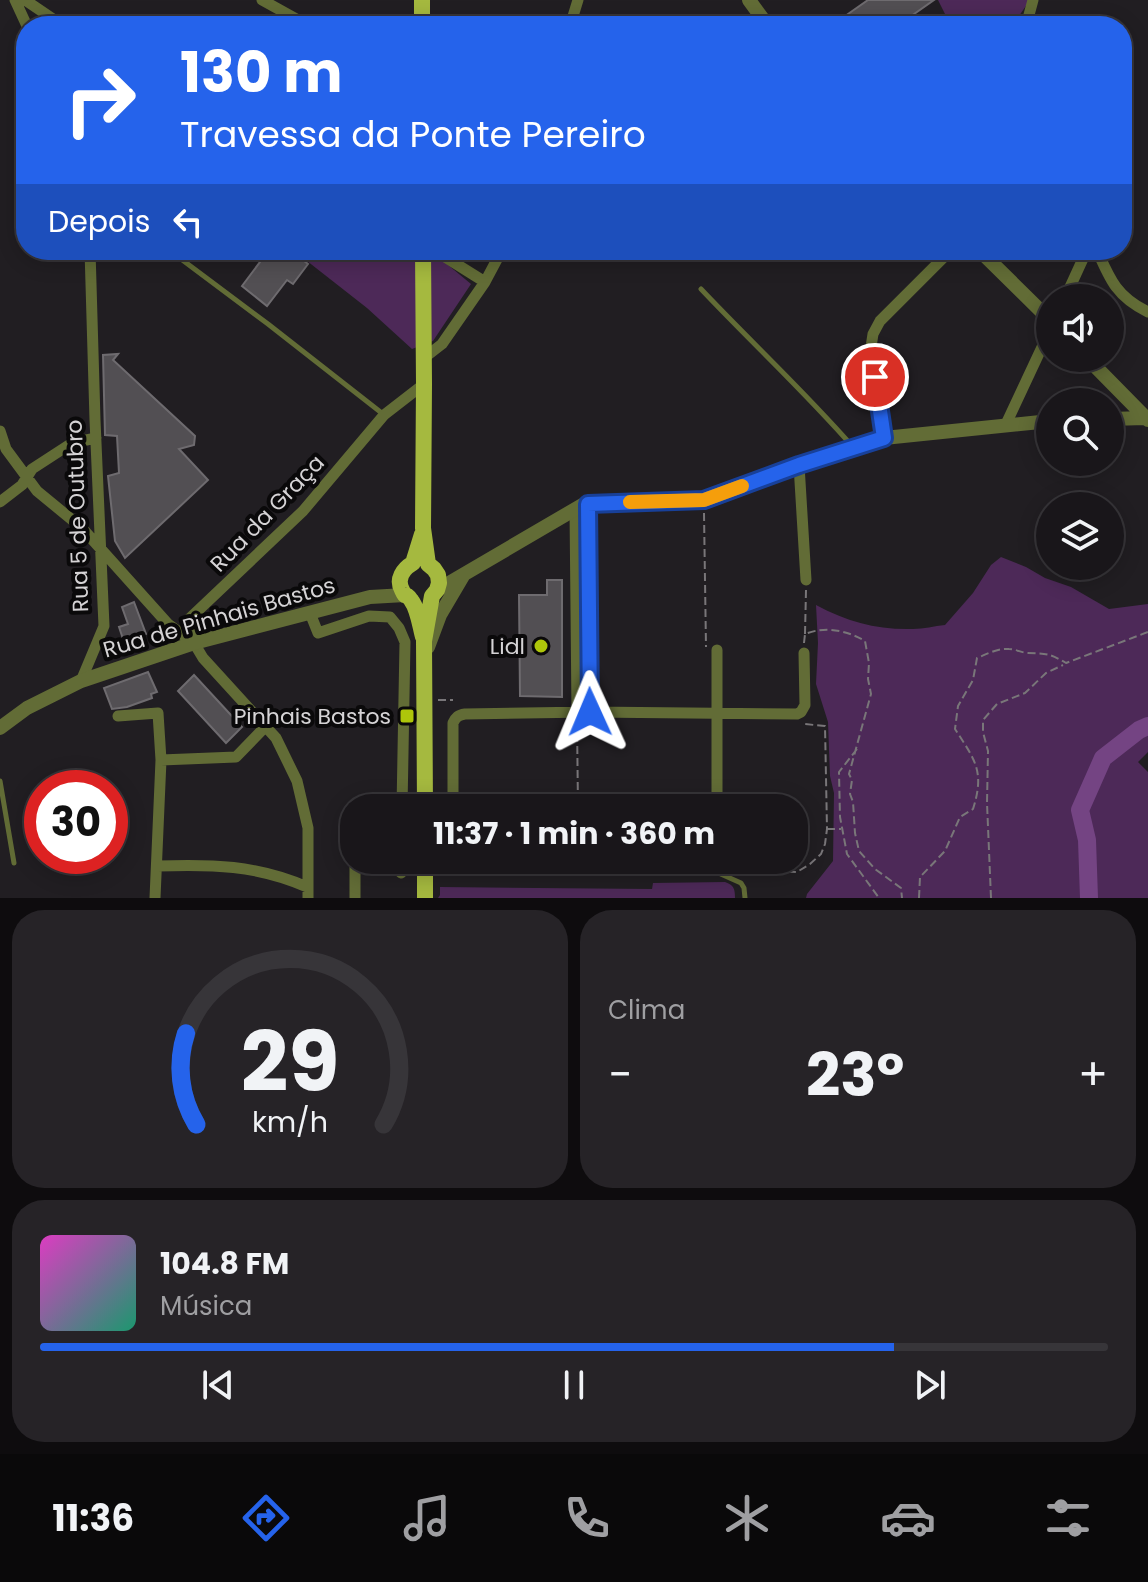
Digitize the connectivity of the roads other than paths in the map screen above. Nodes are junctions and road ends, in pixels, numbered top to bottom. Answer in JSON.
{"nodes":[{"id":1,"x":25,"y":0,"type":"edge"},
{"id":2,"x":262,"y":0,"type":"edge"},
{"id":3,"x":49,"y":16,"type":"edge"},
{"id":4,"x":291,"y":16,"type":"edge"},
{"id":5,"x":90,"y":260,"type":"edge"},
{"id":6,"x":182,"y":260,"type":"edge"},
{"id":7,"x":423,"y":260,"type":"edge"},
{"id":8,"x":450,"y":260,"type":"edge"},
{"id":9,"x":497,"y":260,"type":"edge"},
{"id":10,"x":941,"y":260,"type":"edge"},
{"id":11,"x":989,"y":260,"type":"edge"},
{"id":12,"x":1082,"y":260,"type":"edge"},
{"id":13,"x":1101,"y":260,"type":"edge"},
{"id":14,"x":485,"y":282,"type":"junction"},
{"id":15,"x":1071,"y":284,"type":"edge"},
{"id":16,"x":701,"y":289,"type":"dead end"},
{"id":17,"x":1036,"y":306,"type":"edge"},
{"id":18,"x":1148,"y":312,"type":"edge"},
{"id":19,"x":424,"y":358,"type":"junction"},
{"id":20,"x":1036,"y":360,"type":"edge"},
{"id":21,"x":1101,"y":372,"type":"edge"},
{"id":22,"x":424,"y":384,"type":"junction"},
{"id":23,"x":384,"y":415,"type":"junction"},
{"id":24,"x":1124,"y":419,"type":"edge"},
{"id":25,"x":1147,"y":419,"type":"edge"},
{"id":26,"x":1036,"y":422,"type":"edge"},
{"id":27,"x":1006,"y":424,"type":"junction"},
{"id":28,"x":0,"y":431,"type":"edge"},
{"id":29,"x":96,"y":438,"type":"junction"},
{"id":30,"x":884,"y":438,"type":"junction"},
{"id":31,"x":854,"y":448,"type":"junction"},
{"id":32,"x":799,"y":465,"type":"junction"},
{"id":33,"x":27,"y":478,"type":"junction"},
{"id":34,"x":0,"y":502,"type":"edge"},
{"id":35,"x":582,"y":506,"type":"junction"},
{"id":36,"x":101,"y":549,"type":"junction"},
{"id":37,"x":425,"y":565,"type":"junction"},
{"id":38,"x":466,"y":572,"type":"junction"},
{"id":39,"x":806,"y":580,"type":"road end"},
{"id":40,"x":405,"y":591,"type":"junction"},
{"id":41,"x":434,"y":593,"type":"junction"},
{"id":42,"x":310,"y":613,"type":"junction"},
{"id":43,"x":194,"y":643,"type":"junction"},
{"id":44,"x":424,"y":649,"type":"junction"},
{"id":45,"x":712,"y":651,"type":"road end"},
{"id":46,"x":804,"y":653,"type":"road end"},
{"id":47,"x":81,"y":681,"type":"junction"},
{"id":48,"x":584,"y":712,"type":"junction"},
{"id":49,"x":717,"y":713,"type":"junction"},
{"id":50,"x":118,"y":716,"type":"dead end"},
{"id":51,"x":266,"y":726,"type":"junction"},
{"id":52,"x":0,"y":728,"type":"edge"},
{"id":53,"x":161,"y":760,"type":"junction"},
{"id":54,"x":0,"y":781,"type":"edge"},
{"id":55,"x":402,"y":794,"type":"edge"},
{"id":56,"x":425,"y":794,"type":"edge"},
{"id":57,"x":453,"y":794,"type":"edge"},
{"id":58,"x":717,"y":794,"type":"edge"},
{"id":59,"x":14,"y":863,"type":"dead end"},
{"id":60,"x":157,"y":866,"type":"junction"},
{"id":61,"x":355,"y":874,"type":"edge"},
{"id":62,"x":425,"y":874,"type":"edge"},
{"id":63,"x":727,"y":874,"type":"edge"},
{"id":64,"x":308,"y":893,"type":"edge"},
{"id":65,"x":155,"y":898,"type":"edge"},
{"id":66,"x":355,"y":898,"type":"edge"},
{"id":67,"x":425,"y":898,"type":"edge"},
{"id":68,"x":745,"y":898,"type":"edge"}],
"edges":[{"from":1,"to":3,"type":"street"},
{"from":2,"to":4,"type":"street"},
{"from":5,"to":29,"type":"street","name":"Rua 5 de Outubro"},
{"from":6,"to":23,"type":"lane"},
{"from":7,"to":19,"type":"main road"},
{"from":8,"to":14,"type":"street"},
{"from":9,"to":14,"type":"street"},
{"from":10,"to":30,"type":"street"},
{"from":11,"to":17,"type":"street"},
{"from":12,"to":15,"type":"street"},
{"from":13,"to":18,"type":"street"},
{"from":14,"to":19,"type":"street"},
{"from":16,"to":31,"type":"lane"},
{"from":19,"to":22,"type":"main road"},
{"from":20,"to":27,"type":"street"},
{"from":21,"to":25,"type":"street"},
{"from":22,"to":23,"type":"street","name":"Rua da Graça"},
{"from":22,"to":37,"type":"main road"},
{"from":23,"to":43,"type":"street","name":"Rua da Graça"},
{"from":24,"to":25,"type":"street"},
{"from":26,"to":27,"type":"street"},
{"from":27,"to":30,"type":"street"},
{"from":28,"to":33,"type":"street"},
{"from":29,"to":33,"type":"street"},
{"from":29,"to":36,"type":"street","name":"Rua 5 de Outubro"},
{"from":30,"to":31,"type":"street"},
{"from":31,"to":32,"type":"street"},
{"from":32,"to":35,"type":"street"},
{"from":32,"to":39,"type":"street"},
{"from":33,"to":34,"type":"street"},
{"from":33,"to":36,"type":"street"},
{"from":35,"to":38,"type":"street"},
{"from":35,"to":48,"type":"street"},
{"from":36,"to":43,"type":"street"},
{"from":36,"to":47,"type":"street","name":"Rua 5 de Outubro"},
{"from":37,"to":38,"type":"street"},
{"from":37,"to":40,"type":"main road"},
{"from":37,"to":41,"type":"main road"},
{"from":38,"to":41,"type":"street"},
{"from":38,"to":44,"type":"street"},
{"from":40,"to":41,"type":"main road"},
{"from":40,"to":42,"type":"street","name":"Rua de Pinhais Bastos"},
{"from":40,"to":44,"type":"main road"},
{"from":41,"to":44,"type":"main road"},
{"from":42,"to":43,"type":"street","name":"Rua de Pinhais Bastos"},
{"from":42,"to":55,"type":"street"},
{"from":43,"to":47,"type":"street","name":"Rua de Pinhais Bastos"},
{"from":43,"to":51,"type":"street"},
{"from":44,"to":56,"type":"main road"},
{"from":45,"to":49,"type":"street"},
{"from":46,"to":49,"type":"street"},
{"from":47,"to":52,"type":"street"},
{"from":48,"to":49,"type":"street"},
{"from":48,"to":57,"type":"street"},
{"from":49,"to":58,"type":"street"},
{"from":50,"to":53,"type":"street"},
{"from":51,"to":53,"type":"street"},
{"from":51,"to":64,"type":"street"},
{"from":53,"to":60,"type":"street"},
{"from":54,"to":59,"type":"lane"},
{"from":60,"to":64,"type":"street"},
{"from":60,"to":65,"type":"street"},
{"from":61,"to":66,"type":"street"},
{"from":62,"to":67,"type":"main road"},
{"from":63,"to":68,"type":"lane"}]}
